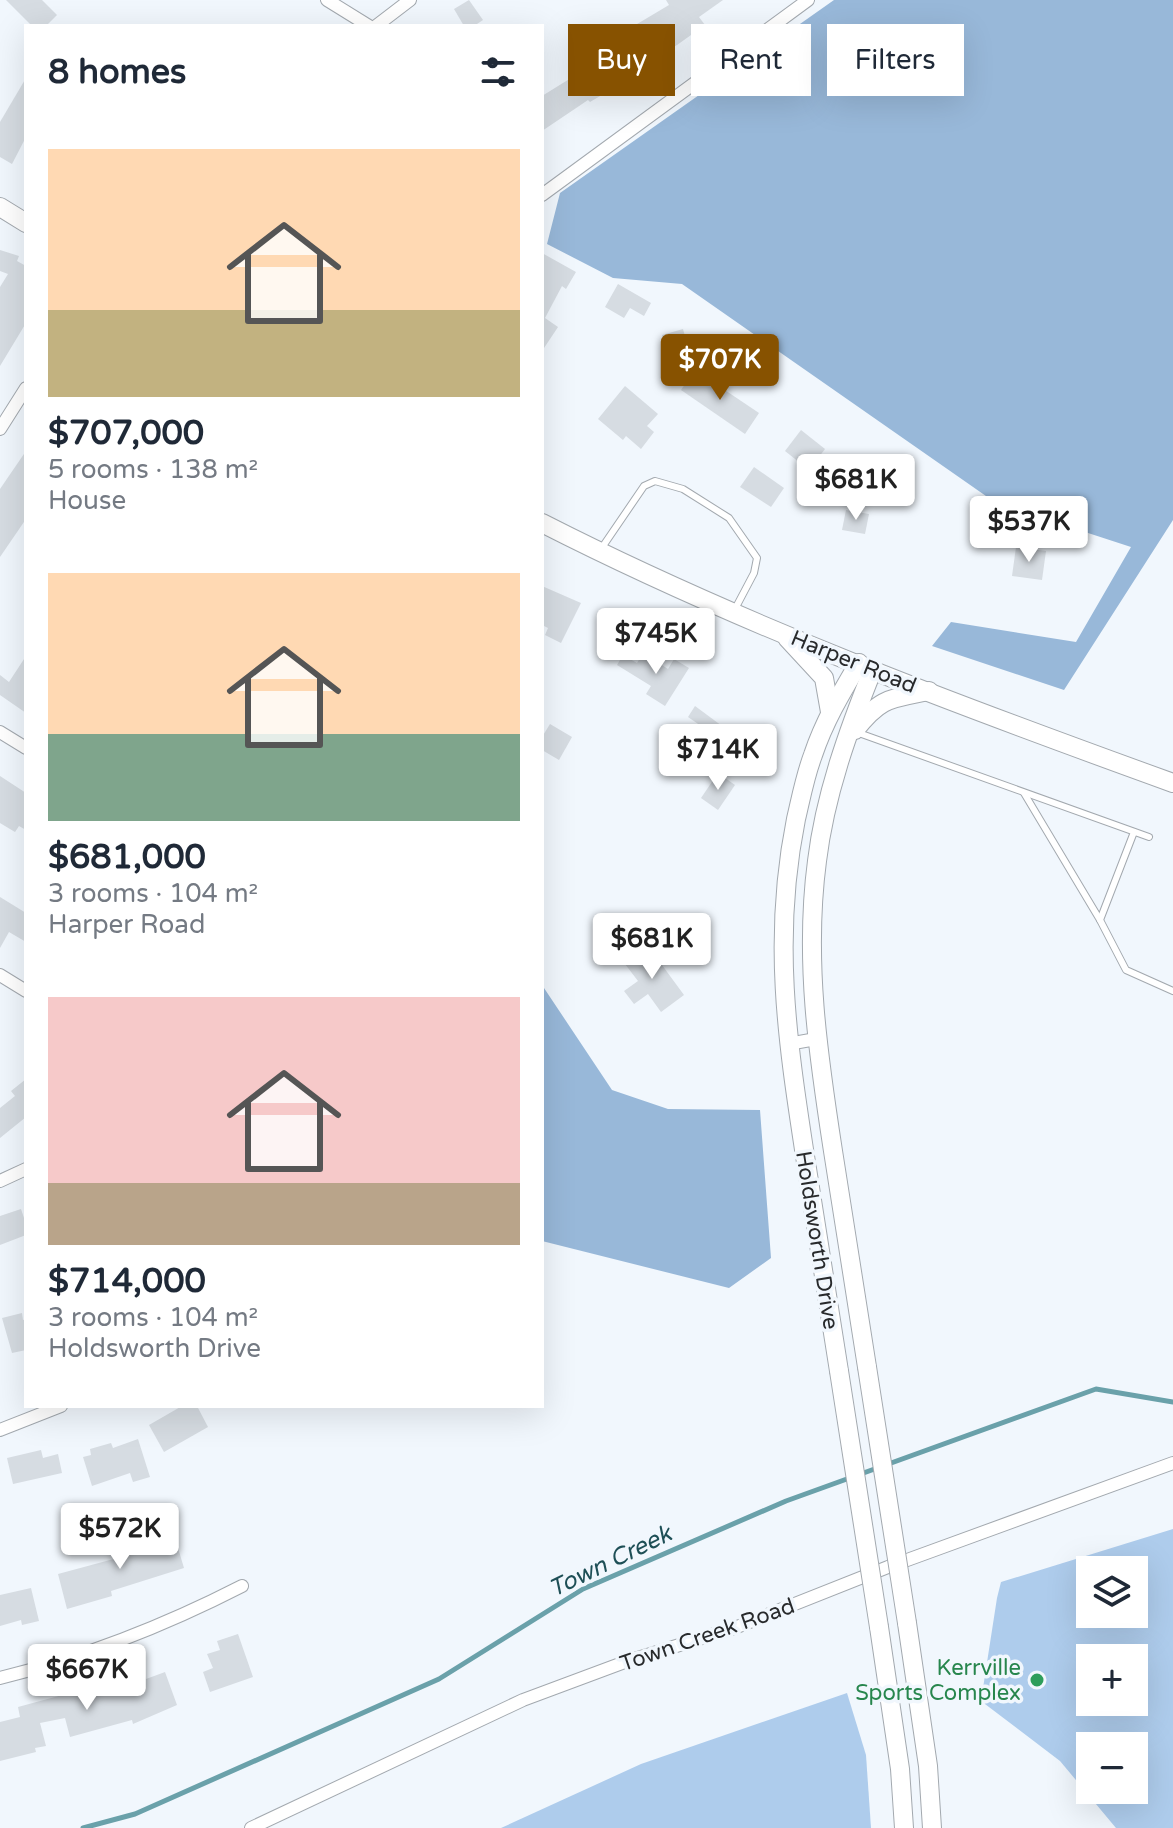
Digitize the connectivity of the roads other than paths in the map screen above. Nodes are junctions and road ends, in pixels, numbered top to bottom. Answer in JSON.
{"nodes":[{"id":1,"x":327,"y":0,"type":"edge"},
{"id":2,"x":410,"y":0,"type":"edge"},
{"id":3,"x":808,"y":0,"type":"edge"},
{"id":4,"x":366,"y":24,"type":"edge"},
{"id":5,"x":379,"y":24,"type":"edge"},
{"id":6,"x":544,"y":194,"type":"edge"},
{"id":7,"x":0,"y":207,"type":"edge"},
{"id":8,"x":24,"y":222,"type":"edge"},
{"id":9,"x":24,"y":391,"type":"edge"},
{"id":10,"x":0,"y":429,"type":"edge"},
{"id":11,"x":544,"y":524,"type":"edge"},
{"id":12,"x":599,"y":552,"type":"junction"},
{"id":13,"x":734,"y":612,"type":"junction"},
{"id":14,"x":781,"y":632,"type":"junction"},
{"id":15,"x":866,"y":666,"type":"junction"},
{"id":16,"x":929,"y":691,"type":"junction"},
{"id":17,"x":830,"y":712,"type":"junction"},
{"id":18,"x":0,"y":732,"type":"edge"},
{"id":19,"x":849,"y":734,"type":"junction"},
{"id":20,"x":24,"y":747,"type":"edge"},
{"id":21,"x":1173,"y":783,"type":"edge"},
{"id":22,"x":1024,"y":793,"type":"junction"},
{"id":23,"x":1134,"y":832,"type":"junction"},
{"id":24,"x":1149,"y":837,"type":"dead end"},
{"id":25,"x":1100,"y":920,"type":"junction"},
{"id":26,"x":0,"y":975,"type":"edge"},
{"id":27,"x":24,"y":990,"type":"edge"},
{"id":28,"x":1173,"y":991,"type":"edge"},
{"id":29,"x":816,"y":1039,"type":"junction"},
{"id":30,"x":788,"y":1044,"type":"junction"},
{"id":31,"x":24,"y":1170,"type":"edge"},
{"id":32,"x":0,"y":1181,"type":"edge"},
{"id":33,"x":56,"y":1408,"type":"edge"},
{"id":34,"x":0,"y":1430,"type":"edge"},
{"id":35,"x":1173,"y":1463,"type":"edge"},
{"id":36,"x":242,"y":1586,"type":"dead end"},
{"id":37,"x":0,"y":1678,"type":"edge"},
{"id":38,"x":251,"y":1828,"type":"edge"},
{"id":39,"x":904,"y":1828,"type":"edge"},
{"id":40,"x":932,"y":1828,"type":"edge"}],
"edges":[{"from":1,"to":4,"type":"street"},
{"from":2,"to":5,"type":"street"},
{"from":3,"to":6,"type":"street"},
{"from":7,"to":8,"type":"main road"},
{"from":9,"to":10,"type":"street"},
{"from":11,"to":12,"type":"main road","name":"Harper Road"},
{"from":12,"to":13,"type":"main road","name":"Harper Road"},
{"from":12,"to":13,"type":"lane"},
{"from":13,"to":14,"type":"main road","name":"Harper Road"},
{"from":14,"to":15,"type":"main road","name":"Harper Road"},
{"from":14,"to":17,"type":"main road"},
{"from":15,"to":16,"type":"main road","name":"Harper Road"},
{"from":15,"to":17,"type":"main road","name":"Holdsworth Drive"},
{"from":15,"to":19,"type":"main road","name":"Holdsworth Drive"},
{"from":16,"to":19,"type":"main road"},
{"from":16,"to":21,"type":"main road","name":"Harper Road"},
{"from":17,"to":30,"type":"main road","name":"Holdsworth Drive"},
{"from":18,"to":20,"type":"street"},
{"from":19,"to":22,"type":"lane"},
{"from":19,"to":29,"type":"main road","name":"Holdsworth Drive"},
{"from":22,"to":23,"type":"lane"},
{"from":22,"to":25,"type":"lane"},
{"from":23,"to":24,"type":"lane"},
{"from":23,"to":25,"type":"lane"},
{"from":25,"to":28,"type":"lane"},
{"from":26,"to":27,"type":"street"},
{"from":29,"to":30,"type":"street"},
{"from":29,"to":40,"type":"main road","name":"Holdsworth Drive","bridge":true},
{"from":30,"to":39,"type":"main road","name":"Holdsworth Drive","bridge":true},
{"from":31,"to":32,"type":"street"},
{"from":33,"to":34,"type":"street"},
{"from":35,"to":38,"type":"street","name":"Town Creek Road"},
{"from":36,"to":37,"type":"street"}]}
